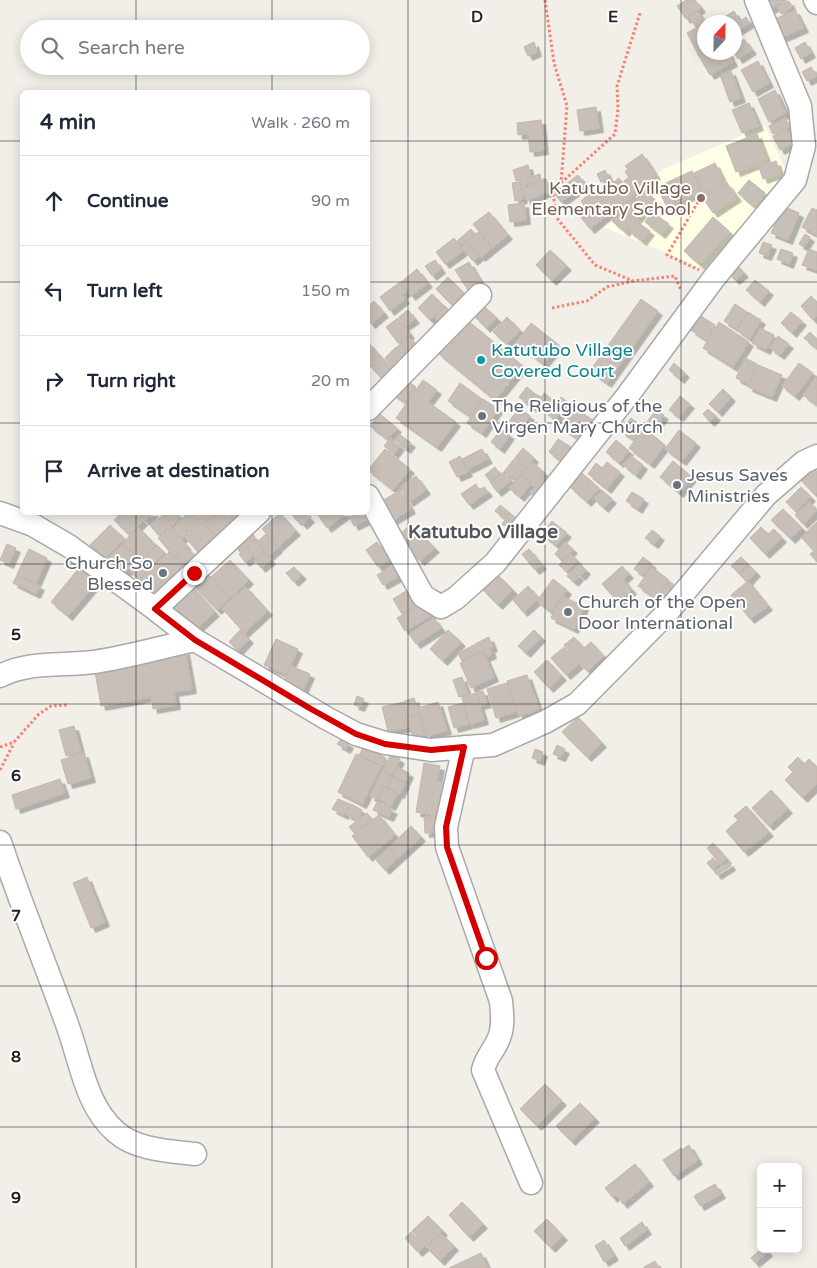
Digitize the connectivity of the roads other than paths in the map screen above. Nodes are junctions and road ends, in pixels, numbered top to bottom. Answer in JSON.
{"nodes":[{"id":1,"x":756,"y":0,"type":"edge"},
{"id":2,"x":815,"y":0,"type":"edge"},
{"id":3,"x":817,"y":3,"type":"edge"},
{"id":4,"x":480,"y":295,"type":"dead end"},
{"id":5,"x":370,"y":406,"type":"edge"},
{"id":6,"x":817,"y":456,"type":"edge"},
{"id":7,"x":370,"y":500,"type":"edge"},
{"id":8,"x":0,"y":513,"type":"edge"},
{"id":9,"x":256,"y":515,"type":"edge"},
{"id":10,"x":155,"y":609,"type":"junction"},
{"id":11,"x":195,"y":640,"type":"junction"},
{"id":12,"x":0,"y":676,"type":"edge"},
{"id":13,"x":464,"y":747,"type":"junction"},
{"id":14,"x":0,"y":842,"type":"edge"},
{"id":15,"x":195,"y":1154,"type":"dead end"},
{"id":16,"x":531,"y":1183,"type":"dead end"}],
"edges":[{"from":1,"to":7,"type":"street"},
{"from":2,"to":3,"type":"street"},
{"from":4,"to":5,"type":"street"},
{"from":6,"to":13,"type":"street"},
{"from":8,"to":10,"type":"street"},
{"from":9,"to":10,"type":"street"},
{"from":10,"to":11,"type":"street"},
{"from":11,"to":12,"type":"street"},
{"from":11,"to":13,"type":"street"},
{"from":13,"to":16,"type":"street"},
{"from":14,"to":15,"type":"street"}]}
